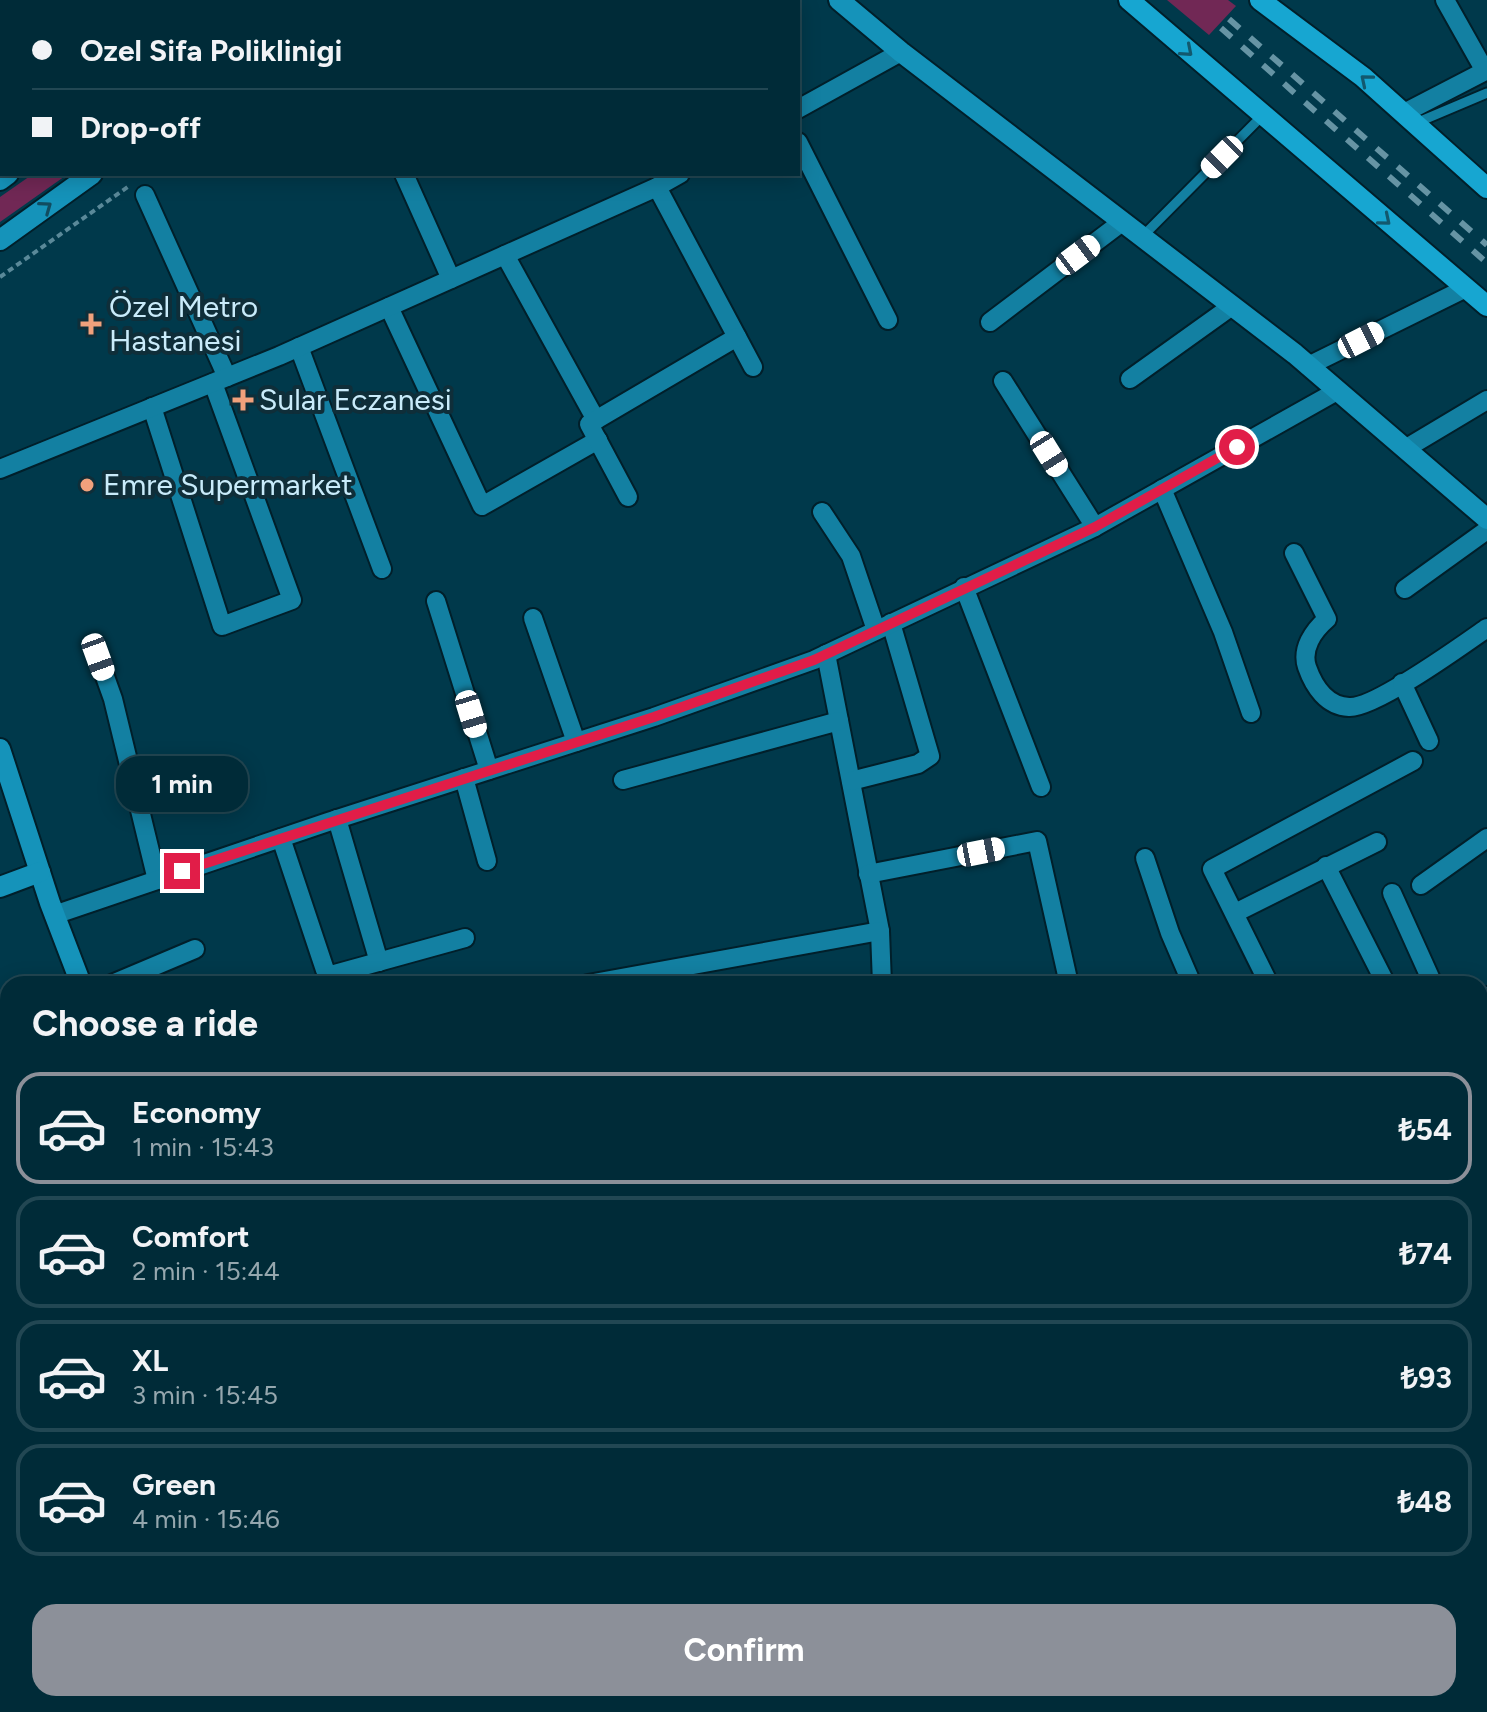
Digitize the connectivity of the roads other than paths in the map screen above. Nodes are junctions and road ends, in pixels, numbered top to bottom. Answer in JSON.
{"nodes":[{"id":1,"x":839,"y":0,"type":"edge"},
{"id":2,"x":1129,"y":0,"type":"edge"},
{"id":3,"x":1260,"y":0,"type":"edge"},
{"id":4,"x":1445,"y":0,"type":"edge"},
{"id":5,"x":901,"y":52,"type":"junction"},
{"id":6,"x":1486,"y":71,"type":"edge"},
{"id":7,"x":1487,"y":93,"type":"edge"},
{"id":8,"x":800,"y":108,"type":"edge"},
{"id":9,"x":1262,"y":116,"type":"junction"},
{"id":10,"x":1409,"y":118,"type":"junction"},
{"id":11,"x":800,"y":146,"type":"edge"},
{"id":12,"x":89,"y":176,"type":"edge"},
{"id":13,"x":405,"y":176,"type":"edge"},
{"id":14,"x":676,"y":176,"type":"edge"},
{"id":15,"x":657,"y":187,"type":"junction"},
{"id":16,"x":1487,"y":188,"type":"edge"},
{"id":17,"x":140,"y":189,"type":"road end"},
{"id":18,"x":1122,"y":222,"type":"junction"},
{"id":19,"x":1142,"y":237,"type":"junction"},
{"id":20,"x":0,"y":240,"type":"edge"},
{"id":21,"x":505,"y":255,"type":"junction"},
{"id":22,"x":451,"y":279,"type":"junction"},
{"id":23,"x":1466,"y":288,"type":"junction"},
{"id":24,"x":1232,"y":306,"type":"junction"},
{"id":25,"x":1487,"y":306,"type":"edge"},
{"id":26,"x":389,"y":307,"type":"junction"},
{"id":27,"x":888,"y":320,"type":"dead end"},
{"id":28,"x":990,"y":322,"type":"dead end"},
{"id":29,"x":737,"y":337,"type":"junction"},
{"id":30,"x":299,"y":347,"type":"junction"},
{"id":31,"x":1308,"y":366,"type":"junction"},
{"id":32,"x":753,"y":367,"type":"dead end"},
{"id":33,"x":1130,"y":379,"type":"dead end"},
{"id":34,"x":220,"y":380,"type":"junction"},
{"id":35,"x":1003,"y":381,"type":"dead end"},
{"id":36,"x":1337,"y":391,"type":"junction"},
{"id":37,"x":1487,"y":400,"type":"edge"},
{"id":38,"x":152,"y":407,"type":"junction"},
{"id":39,"x":596,"y":420,"type":"junction"},
{"id":40,"x":598,"y":440,"type":"junction"},
{"id":41,"x":1405,"y":449,"type":"junction"},
{"id":42,"x":0,"y":469,"type":"edge"},
{"id":43,"x":1162,"y":489,"type":"junction"},
{"id":44,"x":628,"y":497,"type":"dead end"},
{"id":45,"x":822,"y":512,"type":"dead end"},
{"id":46,"x":1487,"y":519,"type":"edge"},
{"id":47,"x":1095,"y":527,"type":"junction"},
{"id":48,"x":1487,"y":530,"type":"edge"},
{"id":49,"x":1294,"y":553,"type":"dead end"},
{"id":50,"x":382,"y":569,"type":"dead end"},
{"id":51,"x":964,"y":587,"type":"junction"},
{"id":52,"x":1405,"y":589,"type":"dead end"},
{"id":53,"x":436,"y":601,"type":"dead end"},
{"id":54,"x":533,"y":618,"type":"dead end"},
{"id":55,"x":883,"y":626,"type":"junction"},
{"id":56,"x":1487,"y":628,"type":"edge"},
{"id":57,"x":826,"y":654,"type":"junction"},
{"id":58,"x":98,"y":657,"type":"dead end"},
{"id":59,"x":1402,"y":683,"type":"junction"},
{"id":60,"x":1251,"y":713,"type":"dead end"},
{"id":61,"x":839,"y":721,"type":"junction"},
{"id":62,"x":1429,"y":741,"type":"dead end"},
{"id":63,"x":576,"y":742,"type":"junction"},
{"id":64,"x":0,"y":749,"type":"edge"},
{"id":65,"x":1413,"y":761,"type":"dead end"},
{"id":66,"x":489,"y":770,"type":"junction"},
{"id":67,"x":464,"y":778,"type":"junction"},
{"id":68,"x":623,"y":780,"type":"dead end"},
{"id":69,"x":851,"y":781,"type":"junction"},
{"id":70,"x":1041,"y":787,"type":"dead end"},
{"id":71,"x":337,"y":819,"type":"junction"},
{"id":72,"x":281,"y":838,"type":"junction"},
{"id":73,"x":1487,"y":838,"type":"edge"},
{"id":74,"x":1377,"y":842,"type":"dead end"},
{"id":75,"x":1145,"y":858,"type":"dead end"},
{"id":76,"x":487,"y":861,"type":"dead end"},
{"id":77,"x":1326,"y":866,"type":"junction"},
{"id":78,"x":40,"y":872,"type":"junction"},
{"id":79,"x":868,"y":874,"type":"junction"},
{"id":80,"x":157,"y":880,"type":"junction"},
{"id":81,"x":1421,"y":885,"type":"dead end"},
{"id":82,"x":0,"y":887,"type":"edge"},
{"id":83,"x":1392,"y":893,"type":"dead end"},
{"id":84,"x":1235,"y":913,"type":"junction"},
{"id":85,"x":54,"y":915,"type":"junction"},
{"id":86,"x":880,"y":931,"type":"junction"},
{"id":87,"x":465,"y":938,"type":"dead end"},
{"id":88,"x":195,"y":949,"type":"dead end"},
{"id":89,"x":379,"y":962,"type":"junction"},
{"id":90,"x":78,"y":976,"type":"edge"},
{"id":91,"x":131,"y":976,"type":"edge"},
{"id":92,"x":632,"y":976,"type":"edge"},
{"id":93,"x":882,"y":976,"type":"edge"},
{"id":94,"x":1067,"y":976,"type":"edge"},
{"id":95,"x":1189,"y":976,"type":"edge"},
{"id":96,"x":1265,"y":976,"type":"edge"},
{"id":97,"x":1382,"y":976,"type":"edge"},
{"id":98,"x":1429,"y":976,"type":"edge"}],
"edges":[{"from":1,"to":5,"type":"street"},
{"from":2,"to":9,"type":"main road","one_way":true},
{"from":10,"to":3,"type":"main road","one_way":true},
{"from":4,"to":6,"type":"street"},
{"from":5,"to":8,"type":"street"},
{"from":5,"to":18,"type":"street"},
{"from":6,"to":10,"type":"street"},
{"from":7,"to":10,"type":"lane"},
{"from":9,"to":19,"type":"lane"},
{"from":9,"to":23,"type":"main road","one_way":true},
{"from":10,"to":16,"type":"main road"},
{"from":11,"to":27,"type":"street"},
{"from":20,"to":12,"type":"street","one_way":true},
{"from":13,"to":22,"type":"street"},
{"from":14,"to":15,"type":"street"},
{"from":15,"to":21,"type":"street"},
{"from":15,"to":29,"type":"street"},
{"from":17,"to":34,"type":"street"},
{"from":18,"to":19,"type":"street"},
{"from":18,"to":28,"type":"street"},
{"from":19,"to":24,"type":"street"},
{"from":21,"to":22,"type":"street"},
{"from":21,"to":39,"type":"street"},
{"from":22,"to":26,"type":"street"},
{"from":23,"to":25,"type":"main road"},
{"from":23,"to":31,"type":"street"},
{"from":24,"to":31,"type":"street"},
{"from":24,"to":33,"type":"street"},
{"from":26,"to":30,"type":"street"},
{"from":26,"to":40,"type":"street"},
{"from":29,"to":32,"type":"street"},
{"from":29,"to":39,"type":"street"},
{"from":30,"to":34,"type":"street"},
{"from":30,"to":50,"type":"street"},
{"from":31,"to":36,"type":"street"},
{"from":34,"to":38,"type":"street"},
{"from":34,"to":38,"type":"street"},
{"from":35,"to":47,"type":"street"},
{"from":36,"to":41,"type":"street"},
{"from":36,"to":43,"type":"street"},
{"from":37,"to":41,"type":"street"},
{"from":38,"to":42,"type":"street"},
{"from":39,"to":40,"type":"street"},
{"from":40,"to":44,"type":"street"},
{"from":41,"to":46,"type":"street"},
{"from":43,"to":47,"type":"street"},
{"from":43,"to":60,"type":"street"},
{"from":45,"to":55,"type":"street"},
{"from":47,"to":51,"type":"street"},
{"from":48,"to":52,"type":"street"},
{"from":49,"to":59,"type":"street"},
{"from":51,"to":55,"type":"street"},
{"from":51,"to":70,"type":"street"},
{"from":53,"to":66,"type":"street"},
{"from":54,"to":63,"type":"street"},
{"from":55,"to":57,"type":"street"},
{"from":55,"to":69,"type":"street"},
{"from":56,"to":59,"type":"street"},
{"from":57,"to":61,"type":"street"},
{"from":57,"to":63,"type":"street"},
{"from":58,"to":80,"type":"street"},
{"from":59,"to":62,"type":"street"},
{"from":61,"to":68,"type":"street"},
{"from":61,"to":69,"type":"street"},
{"from":63,"to":66,"type":"street"},
{"from":64,"to":78,"type":"street"},
{"from":65,"to":84,"type":"street"},
{"from":66,"to":67,"type":"street"},
{"from":67,"to":71,"type":"street"},
{"from":67,"to":76,"type":"street"},
{"from":69,"to":79,"type":"street"},
{"from":71,"to":72,"type":"street"},
{"from":71,"to":89,"type":"street"},
{"from":72,"to":80,"type":"street"},
{"from":72,"to":89,"type":"street"},
{"from":73,"to":81,"type":"street"},
{"from":74,"to":77,"type":"street"},
{"from":75,"to":95,"type":"street"},
{"from":77,"to":84,"type":"street"},
{"from":77,"to":97,"type":"street"},
{"from":78,"to":82,"type":"street"},
{"from":78,"to":85,"type":"street"},
{"from":79,"to":86,"type":"street"},
{"from":79,"to":94,"type":"street"},
{"from":80,"to":85,"type":"street"},
{"from":83,"to":98,"type":"street"},
{"from":84,"to":96,"type":"street"},
{"from":85,"to":90,"type":"street"},
{"from":86,"to":92,"type":"street"},
{"from":86,"to":93,"type":"street"},
{"from":87,"to":89,"type":"street"},
{"from":88,"to":91,"type":"street"}]}
